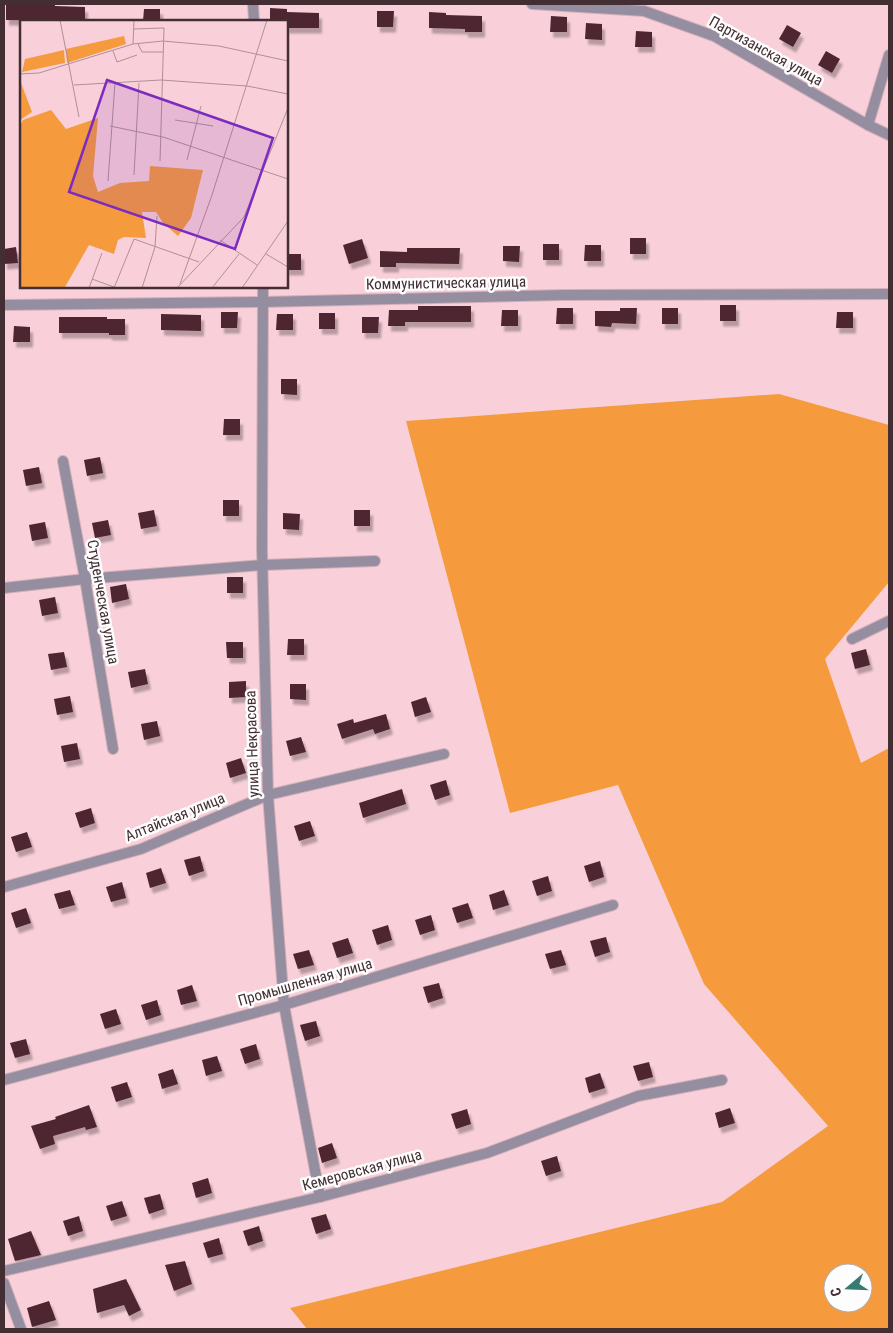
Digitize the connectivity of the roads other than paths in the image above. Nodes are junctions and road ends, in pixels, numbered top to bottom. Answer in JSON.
{"nodes":[{"id":1,"x":253,"y":4,"type":"edge"},
{"id":2,"x":532,"y":4,"type":"edge"},
{"id":3,"x":254,"y":20,"type":"edge"},
{"id":4,"x":889,"y":55,"type":"edge"},
{"id":5,"x":868,"y":125,"type":"junction"},
{"id":6,"x":889,"y":135,"type":"edge"},
{"id":7,"x":263,"y":288,"type":"edge"},
{"id":8,"x":889,"y":294,"type":"edge"},
{"id":9,"x":263,"y":302,"type":"junction"},
{"id":10,"x":4,"y":305,"type":"edge"},
{"id":11,"x":63,"y":461,"type":"dead end"},
{"id":12,"x":375,"y":561,"type":"dead end"},
{"id":13,"x":263,"y":565,"type":"junction"},
{"id":14,"x":84,"y":579,"type":"junction"},
{"id":15,"x":4,"y":588,"type":"edge"},
{"id":16,"x":889,"y":621,"type":"edge"},
{"id":17,"x":852,"y":639,"type":"dead end"},
{"id":18,"x":113,"y":749,"type":"dead end"},
{"id":19,"x":444,"y":754,"type":"dead end"},
{"id":20,"x":268,"y":795,"type":"junction"},
{"id":21,"x":4,"y":887,"type":"edge"},
{"id":22,"x":613,"y":905,"type":"dead end"},
{"id":23,"x":284,"y":1004,"type":"junction"},
{"id":24,"x":4,"y":1080,"type":"edge"},
{"id":25,"x":722,"y":1080,"type":"dead end"},
{"id":26,"x":320,"y":1197,"type":"junction"},
{"id":27,"x":4,"y":1271,"type":"edge"},
{"id":28,"x":4,"y":1283,"type":"edge"},
{"id":29,"x":21,"y":1329,"type":"edge"}],
"edges":[{"from":1,"to":3,"type":"street"},
{"from":2,"to":5,"type":"street","name":"Партизанская улица"},
{"from":4,"to":5,"type":"street"},
{"from":5,"to":6,"type":"street","name":"Партизанская улица"},
{"from":7,"to":9,"type":"street","name":"улица Некрасова"},
{"from":8,"to":9,"type":"street","name":"Коммунистическая улица"},
{"from":9,"to":10,"type":"street","name":"Коммунистическая улица"},
{"from":9,"to":13,"type":"street","name":"улица Некрасова"},
{"from":11,"to":14,"type":"street","name":"Студенческая улица"},
{"from":12,"to":13,"type":"street"},
{"from":13,"to":14,"type":"street"},
{"from":13,"to":20,"type":"street","name":"улица Некрасова"},
{"from":14,"to":15,"type":"street"},
{"from":14,"to":18,"type":"street","name":"Студенческая улица"},
{"from":16,"to":17,"type":"street"},
{"from":19,"to":20,"type":"street","name":"Алтайская улица"},
{"from":20,"to":21,"type":"street","name":"Алтайская улица"},
{"from":20,"to":23,"type":"street","name":"улица Некрасова"},
{"from":22,"to":23,"type":"street","name":"Промышленная улица"},
{"from":23,"to":24,"type":"street","name":"Промышленная улица"},
{"from":23,"to":26,"type":"street","name":"улица Некрасова"},
{"from":25,"to":26,"type":"street","name":"Кемеровская улица"},
{"from":26,"to":27,"type":"street","name":"Кемеровская улица"},
{"from":28,"to":29,"type":"street"}]}
